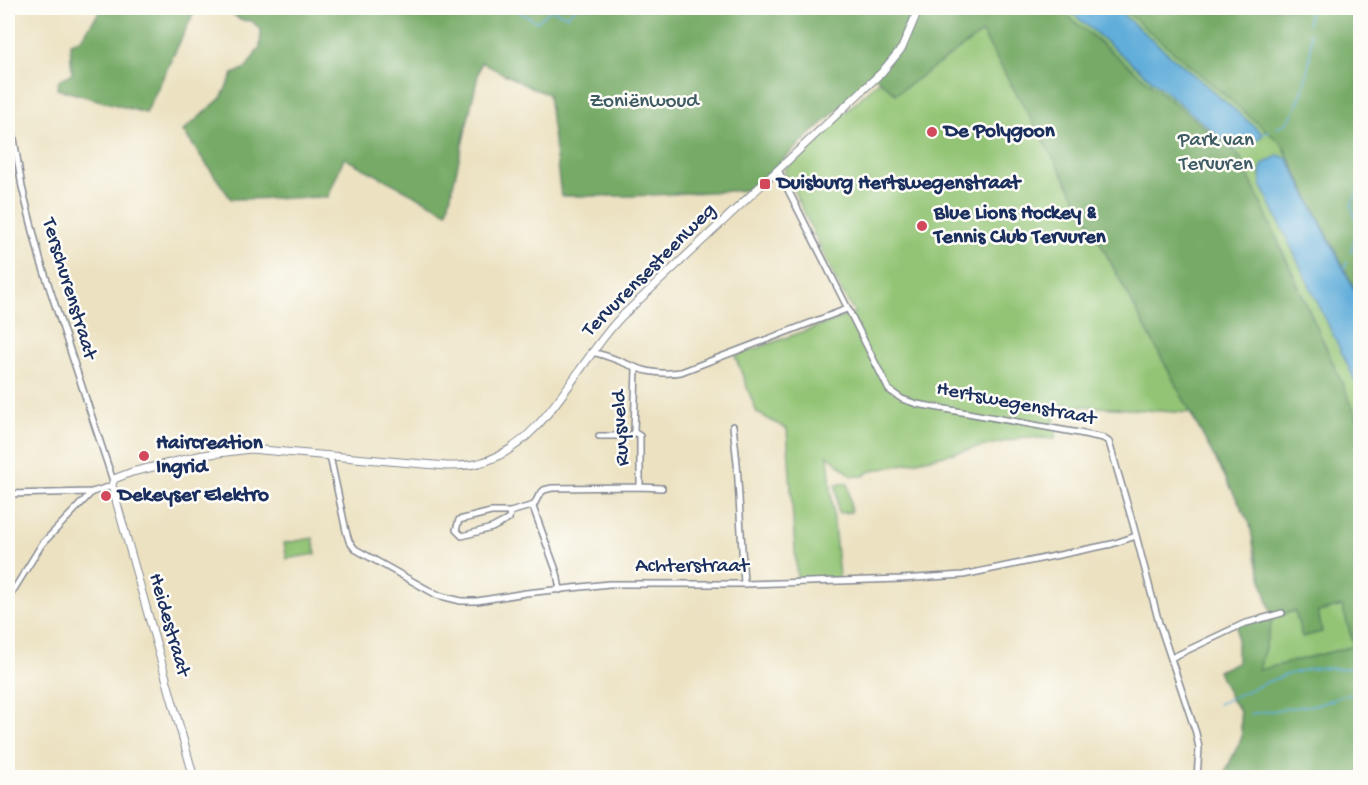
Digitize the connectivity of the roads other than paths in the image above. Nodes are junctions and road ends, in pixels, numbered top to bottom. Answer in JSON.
{"nodes":[{"id":1,"x":10,"y":8,"type":"edge"},
{"id":2,"x":919,"y":8,"type":"edge"},
{"id":3,"x":8,"y":12,"type":"edge"},
{"id":4,"x":8,"y":103,"type":"edge"},
{"id":5,"x":778,"y":170,"type":"junction"},
{"id":6,"x":847,"y":309,"type":"junction"},
{"id":7,"x":591,"y":352,"type":"junction"},
{"id":8,"x":636,"y":368,"type":"junction"},
{"id":9,"x":733,"y":426,"type":"dead end"},
{"id":10,"x":634,"y":432,"type":"junction"},
{"id":11,"x":599,"y":436,"type":"dead end"},
{"id":12,"x":330,"y":456,"type":"junction"},
{"id":13,"x":112,"y":483,"type":"junction"},
{"id":14,"x":640,"y":487,"type":"junction"},
{"id":15,"x":662,"y":489,"type":"dead end"},
{"id":16,"x":92,"y":492,"type":"junction"},
{"id":17,"x":8,"y":494,"type":"edge"},
{"id":18,"x":534,"y":506,"type":"junction"},
{"id":19,"x":510,"y":512,"type":"junction"},
{"id":20,"x":1136,"y":536,"type":"junction"},
{"id":21,"x":744,"y":584,"type":"junction"},
{"id":22,"x":560,"y":590,"type":"junction"},
{"id":23,"x":8,"y":599,"type":"edge"},
{"id":24,"x":1282,"y":613,"type":"dead end"},
{"id":25,"x":1171,"y":658,"type":"junction"},
{"id":26,"x":194,"y":777,"type":"edge"},
{"id":27,"x":1197,"y":777,"type":"edge"}],
"edges":[{"from":1,"to":3,"type":"street"},
{"from":2,"to":5,"type":"street","name":"Tervurensesteenweg"},
{"from":4,"to":13,"type":"street","name":"Terschurenstraat"},
{"from":5,"to":6,"type":"street","name":"Hertswegenstraat"},
{"from":5,"to":7,"type":"street","name":"Tervurensesteenweg"},
{"from":6,"to":8,"type":"street"},
{"from":6,"to":20,"type":"street","name":"Hertswegenstraat"},
{"from":7,"to":8,"type":"street"},
{"from":7,"to":12,"type":"street","name":"Tervurensesteenweg"},
{"from":8,"to":10,"type":"street","name":"Ruysveld"},
{"from":9,"to":21,"type":"street"},
{"from":10,"to":11,"type":"street"},
{"from":10,"to":14,"type":"street","name":"Ruysveld"},
{"from":12,"to":13,"type":"street","name":"Tervurensesteenweg"},
{"from":12,"to":22,"type":"street","name":"Achterstraat"},
{"from":13,"to":16,"type":"street"},
{"from":13,"to":26,"type":"street","name":"Heidestraat"},
{"from":14,"to":15,"type":"street","name":"Ruysveld"},
{"from":14,"to":18,"type":"street","name":"Ruysveld"},
{"from":16,"to":17,"type":"street"},
{"from":16,"to":23,"type":"street"},
{"from":18,"to":19,"type":"street"},
{"from":18,"to":22,"type":"street"},
{"from":19,"to":19,"type":"street"},
{"from":20,"to":21,"type":"street","name":"Achterstraat"},
{"from":20,"to":25,"type":"street","name":"Hertswegenstraat"},
{"from":21,"to":22,"type":"street","name":"Achterstraat"},
{"from":24,"to":25,"type":"street"},
{"from":25,"to":27,"type":"street","name":"Hertswegenstraat"}]}
